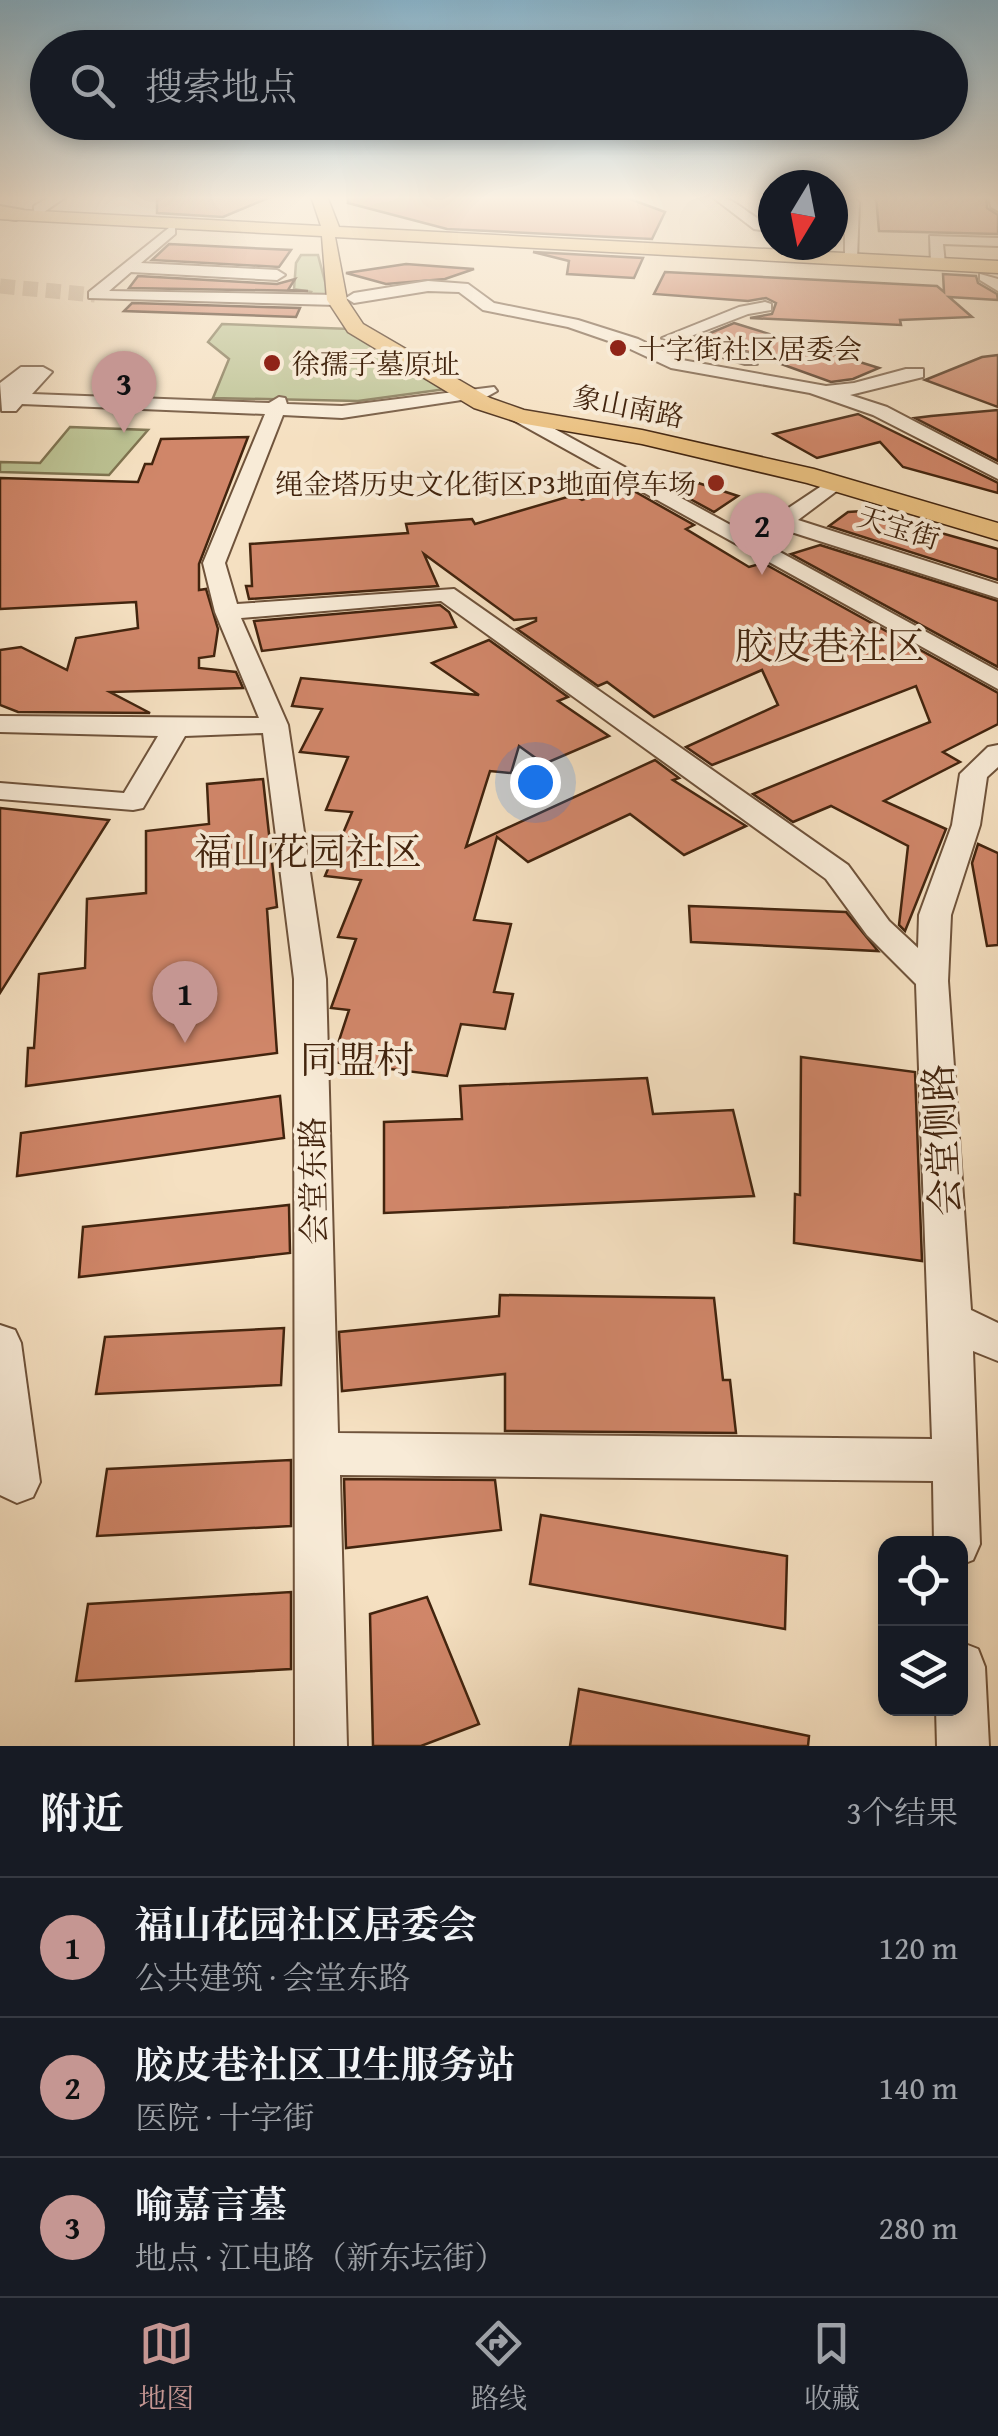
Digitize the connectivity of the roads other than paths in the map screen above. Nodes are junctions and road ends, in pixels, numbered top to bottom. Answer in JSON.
{"nodes":[{"id":1,"x":116,"y":277,"type":"edge"},
{"id":2,"x":343,"y":277,"type":"edge"},
{"id":3,"x":345,"y":299,"type":"junction"},
{"id":4,"x":765,"y":306,"type":"dead end"},
{"id":5,"x":676,"y":336,"type":"junction"},
{"id":6,"x":644,"y":348,"type":"junction"},
{"id":7,"x":918,"y":373,"type":"dead end"},
{"id":8,"x":820,"y":388,"type":"junction"},
{"id":9,"x":471,"y":390,"type":"junction"},
{"id":10,"x":7,"y":395,"type":"edge"},
{"id":11,"x":278,"y":406,"type":"junction"},
{"id":12,"x":0,"y":416,"type":"edge"},
{"id":13,"x":520,"y":416,"type":"junction"},
{"id":14,"x":998,"y":474,"type":"edge"},
{"id":15,"x":835,"y":483,"type":"junction"},
{"id":16,"x":782,"y":522,"type":"junction"},
{"id":17,"x":998,"y":524,"type":"edge"},
{"id":18,"x":998,"y":532,"type":"edge"},
{"id":19,"x":752,"y":544,"type":"junction"},
{"id":20,"x":998,"y":591,"type":"edge"},
{"id":21,"x":227,"y":612,"type":"junction"},
{"id":22,"x":998,"y":681,"type":"edge"},
{"id":23,"x":0,"y":724,"type":"edge"},
{"id":24,"x":274,"y":725,"type":"junction"},
{"id":25,"x":176,"y":728,"type":"junction"},
{"id":26,"x":998,"y":753,"type":"edge"},
{"id":27,"x":0,"y":791,"type":"edge"},
{"id":28,"x":932,"y":981,"type":"junction"},
{"id":29,"x":951,"y":1320,"type":"junction"},
{"id":30,"x":0,"y":1343,"type":"edge"},
{"id":31,"x":998,"y":1343,"type":"edge"},
{"id":32,"x":317,"y":1454,"type":"junction"},
{"id":33,"x":954,"y":1460,"type":"junction"},
{"id":34,"x":18,"y":1482,"type":"dead end"},
{"id":35,"x":957,"y":1536,"type":"edge"},
{"id":36,"x":962,"y":1716,"type":"edge"},
{"id":37,"x":321,"y":1746,"type":"edge"},
{"id":38,"x":963,"y":1746,"type":"edge"}],
"edges":[{"from":1,"to":3,"type":"street"},
{"from":2,"to":3,"type":"main road"},
{"from":3,"to":6,"type":"street"},
{"from":3,"to":9,"type":"main road","name":"象山南路"},
{"from":4,"to":5,"type":"street"},
{"from":5,"to":6,"type":"street"},
{"from":5,"to":8,"type":"street"},
{"from":6,"to":8,"type":"street"},
{"from":7,"to":8,"type":"street"},
{"from":8,"to":14,"type":"street"},
{"from":9,"to":11,"type":"street"},
{"from":9,"to":13,"type":"main road","name":"象山南路"},
{"from":9,"to":17,"type":"main road","name":"象山南路"},
{"from":10,"to":11,"type":"street"},
{"from":10,"to":12,"type":"street"},
{"from":11,"to":21,"type":"street","name":"会堂东路"},
{"from":13,"to":15,"type":"main road","name":"象山南路"},
{"from":13,"to":19,"type":"street"},
{"from":15,"to":16,"type":"street"},
{"from":15,"to":18,"type":"main road","name":"象山南路"},
{"from":16,"to":19,"type":"street"},
{"from":16,"to":20,"type":"street","name":"天宝街"},
{"from":19,"to":22,"type":"street"},
{"from":21,"to":24,"type":"street","name":"会堂东路"},
{"from":21,"to":28,"type":"street"},
{"from":23,"to":25,"type":"street"},
{"from":24,"to":25,"type":"street"},
{"from":24,"to":32,"type":"street","name":"会堂东路"},
{"from":25,"to":27,"type":"street"},
{"from":26,"to":28,"type":"street","name":"会堂侧路"},
{"from":28,"to":29,"type":"street","name":"会堂侧路"},
{"from":29,"to":31,"type":"street"},
{"from":29,"to":33,"type":"street","name":"会堂侧路"},
{"from":30,"to":34,"type":"street"},
{"from":32,"to":33,"type":"street"},
{"from":32,"to":37,"type":"street","name":"会堂东路"},
{"from":33,"to":35,"type":"street","name":"会堂侧路"},
{"from":36,"to":38,"type":"street"}]}
